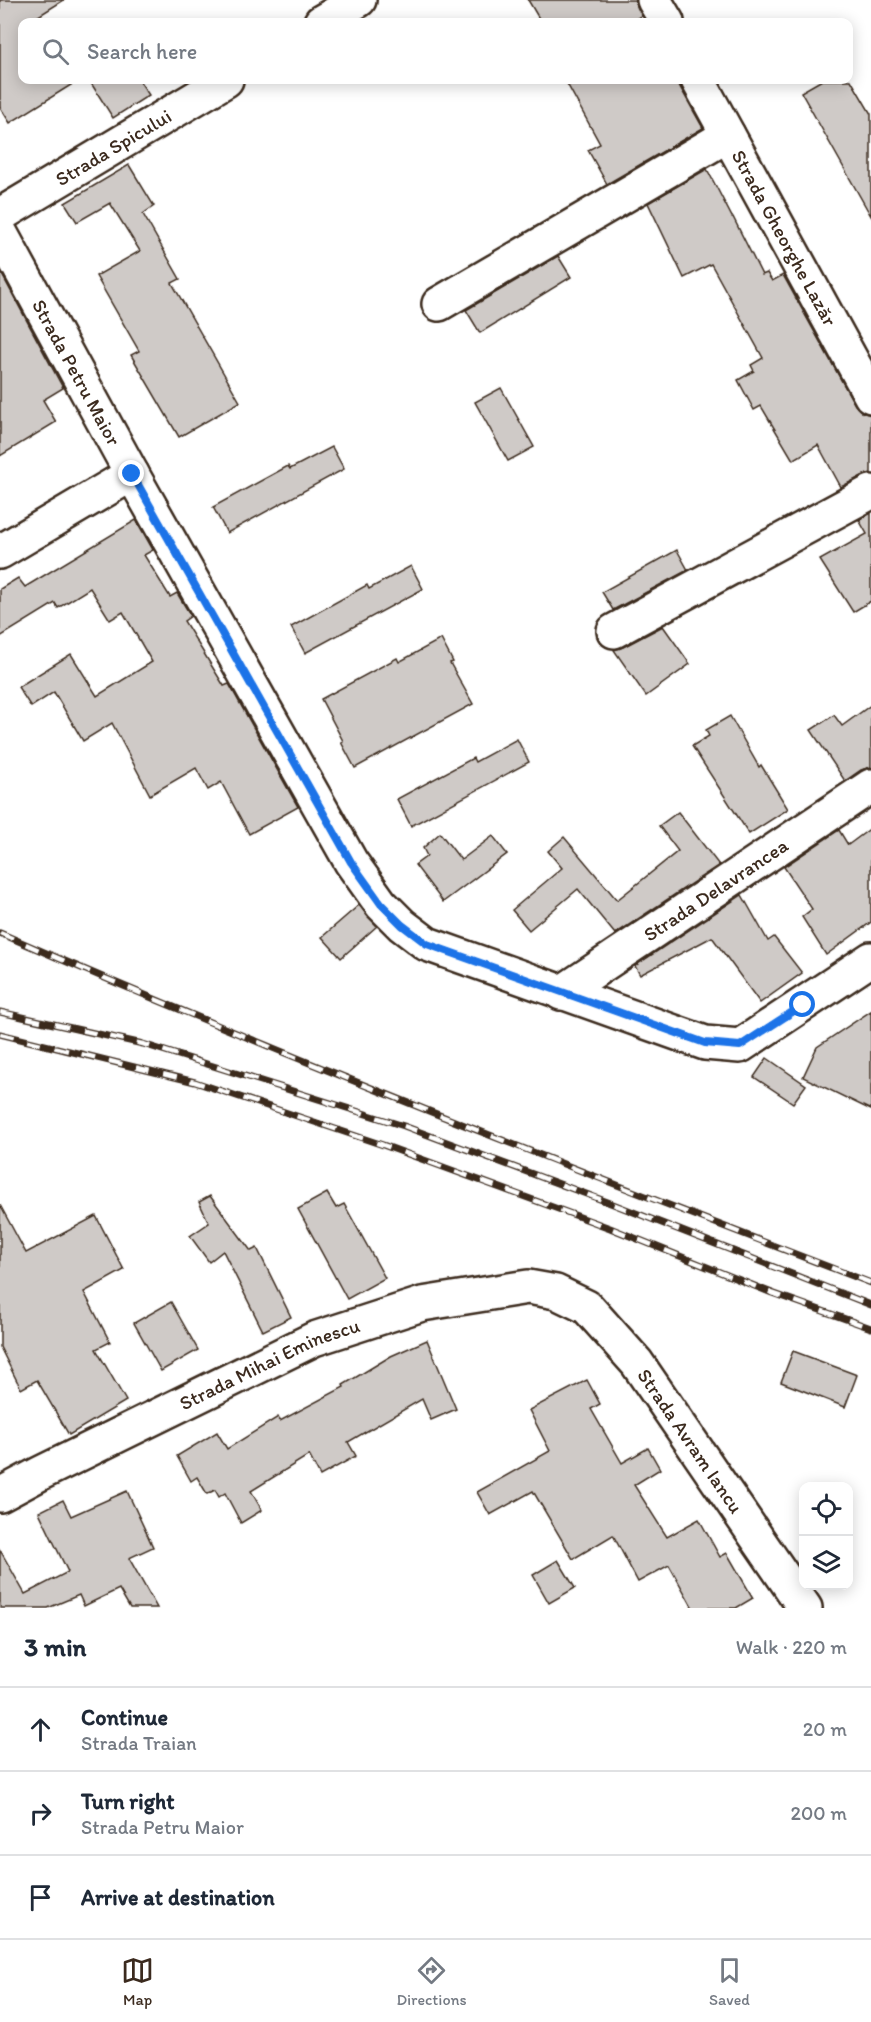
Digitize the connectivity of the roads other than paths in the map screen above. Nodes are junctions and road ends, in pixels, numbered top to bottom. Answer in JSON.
{"nodes":[{"id":1,"x":359,"y":0,"type":"edge"},
{"id":2,"x":654,"y":0,"type":"edge"},
{"id":3,"x":328,"y":18,"type":"edge"},
{"id":4,"x":665,"y":18,"type":"edge"},
{"id":5,"x":219,"y":84,"type":"edge"},
{"id":6,"x":700,"y":84,"type":"edge"},
{"id":7,"x":728,"y":135,"type":"junction"},
{"id":8,"x":0,"y":215,"type":"edge"},
{"id":9,"x":0,"y":232,"type":"edge"},
{"id":10,"x":439,"y":304,"type":"dead end"},
{"id":11,"x":869,"y":387,"type":"edge"},
{"id":12,"x":132,"y":474,"type":"junction"},
{"id":13,"x":871,"y":492,"type":"edge"},
{"id":14,"x":0,"y":552,"type":"edge"},
{"id":15,"x":614,"y":631,"type":"dead end"},
{"id":16,"x":871,"y":786,"type":"edge"},
{"id":17,"x":871,"y":959,"type":"edge"},
{"id":18,"x":561,"y":993,"type":"junction"},
{"id":19,"x":556,"y":1292,"type":"joint"},
{"id":20,"x":2,"y":1491,"type":"edge"},
{"id":21,"x":805,"y":1608,"type":"edge"}],
"edges":[{"from":1,"to":3,"type":"street"},
{"from":2,"to":4,"type":"street"},
{"from":5,"to":8,"type":"street","name":"Strada Spicului"},
{"from":6,"to":7,"type":"street","name":"Strada Gheorghe Lazăr"},
{"from":7,"to":10,"type":"street"},
{"from":7,"to":11,"type":"street","name":"Strada Gheorghe Lazăr"},
{"from":9,"to":12,"type":"street","name":"Strada Petru Maior"},
{"from":12,"to":14,"type":"street"},
{"from":12,"to":18,"type":"street","name":"Strada Petru Maior"},
{"from":13,"to":15,"type":"street"},
{"from":16,"to":18,"type":"street","name":"Strada Delavrancea"},
{"from":17,"to":18,"type":"street","name":"Strada Petru Maior"},
{"from":19,"to":20,"type":"street","name":"Strada Mihai Eminescu"},
{"from":19,"to":21,"type":"street","name":"Strada Avram Iancu"}]}
